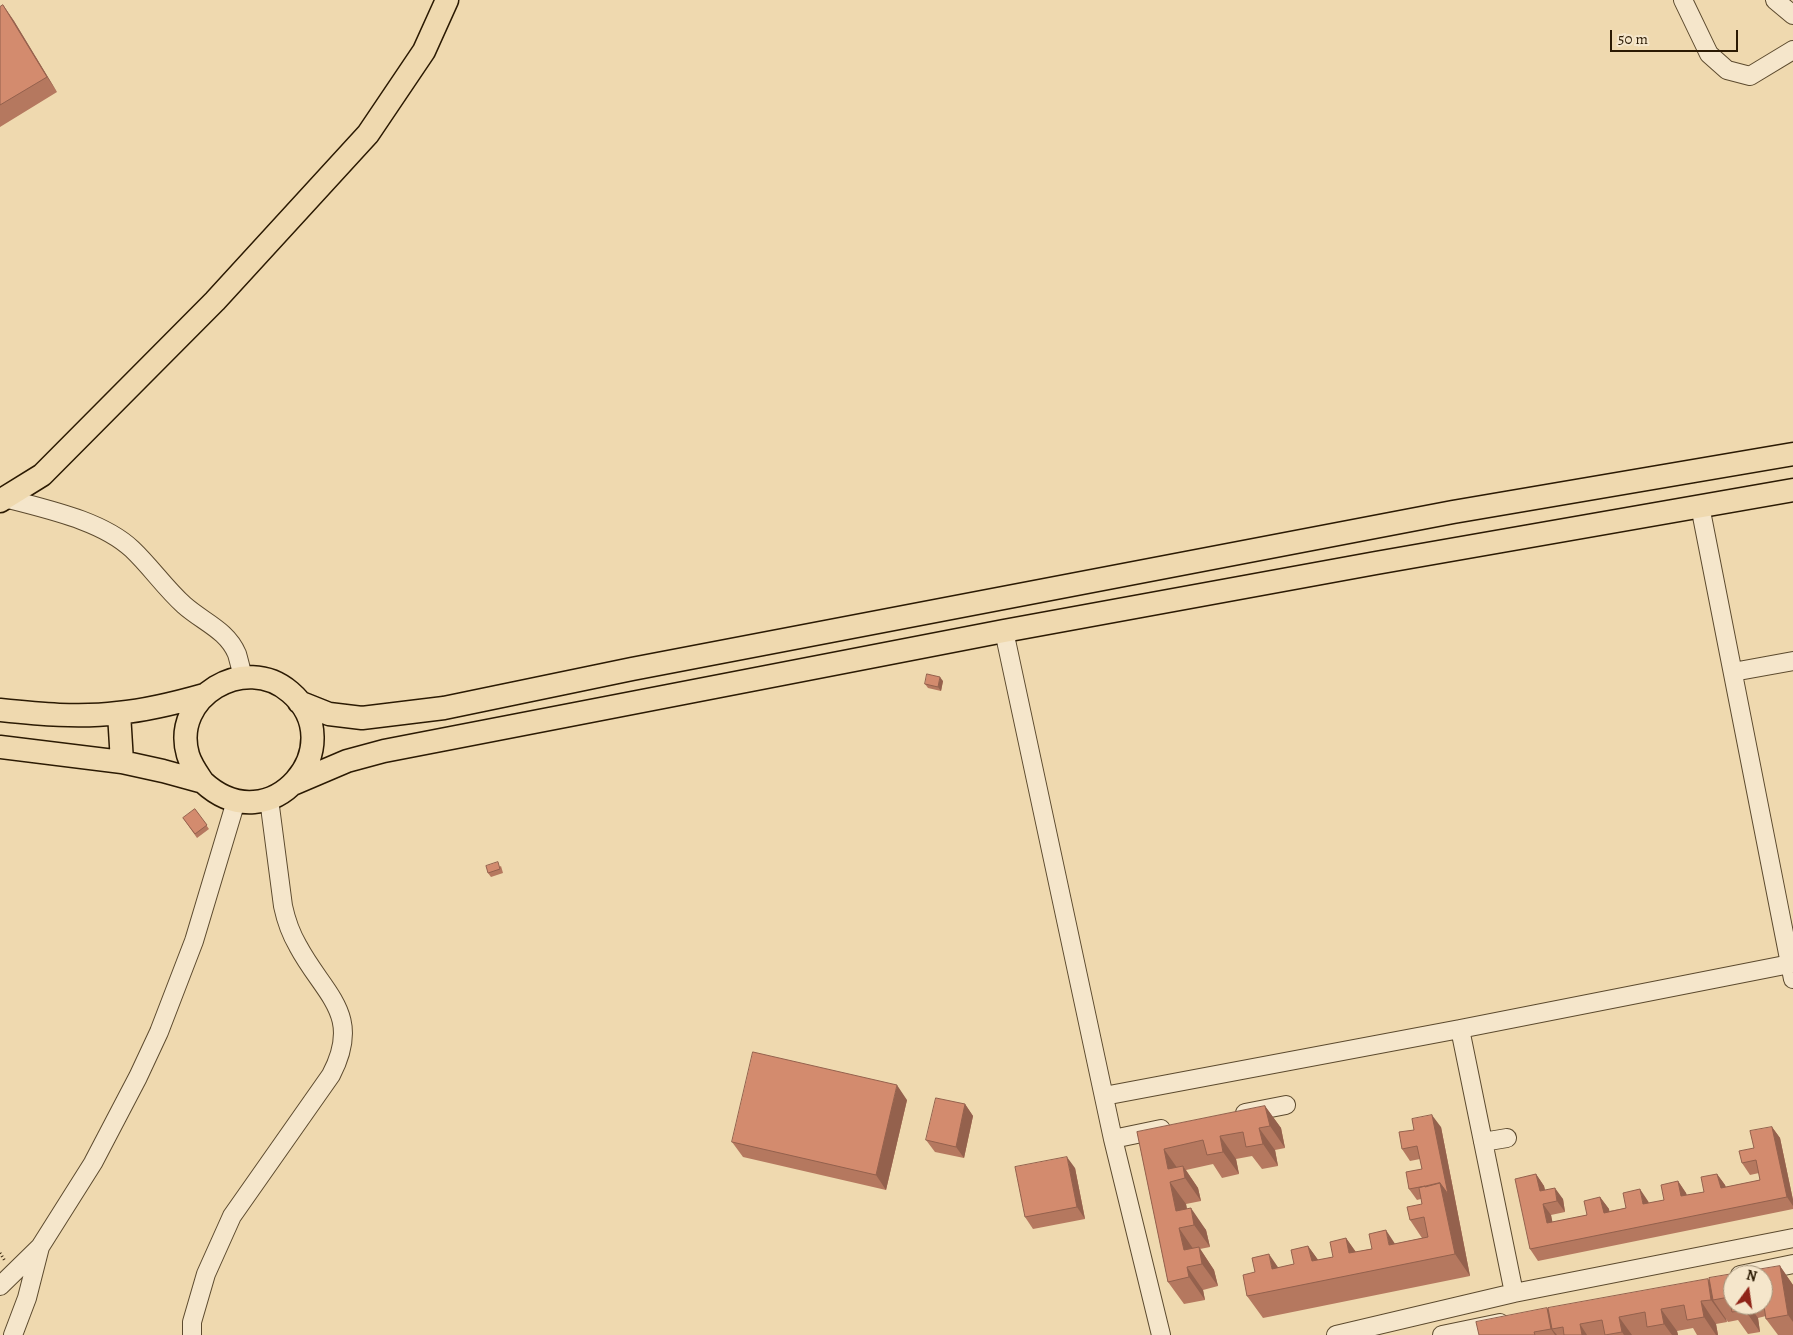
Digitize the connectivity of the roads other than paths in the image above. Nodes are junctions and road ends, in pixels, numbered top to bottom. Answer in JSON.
{"nodes":[{"id":1,"x":447,"y":0,"type":"edge"},
{"id":2,"x":1683,"y":0,"type":"edge"},
{"id":3,"x":1775,"y":0,"type":"edge"},
{"id":4,"x":1793,"y":14,"type":"edge"},
{"id":5,"x":1793,"y":50,"type":"edge"},
{"id":6,"x":1793,"y":454,"type":"edge"},
{"id":7,"x":1793,"y":490,"type":"edge"},
{"id":8,"x":3,"y":499,"type":"edge"},
{"id":9,"x":1700,"y":506,"type":"junction"},
{"id":10,"x":1004,"y":630,"type":"junction"},
{"id":11,"x":1793,"y":661,"type":"edge"},
{"id":12,"x":1733,"y":672,"type":"junction"},
{"id":13,"x":243,"y":677,"type":"junction"},
{"id":14,"x":204,"y":695,"type":"junction"},
{"id":15,"x":299,"y":702,"type":"junction"},
{"id":16,"x":0,"y":710,"type":"edge"},
{"id":17,"x":119,"y":713,"type":"junction"},
{"id":18,"x":378,"y":717,"type":"junction"},
{"id":19,"x":0,"y":747,"type":"edge"},
{"id":20,"x":384,"y":751,"type":"junction"},
{"id":21,"x":122,"y":762,"type":"junction"},
{"id":22,"x":202,"y":782,"type":"junction"},
{"id":23,"x":293,"y":784,"type":"junction"},
{"id":24,"x":269,"y":799,"type":"junction"},
{"id":25,"x":236,"y":801,"type":"junction"},
{"id":26,"x":1792,"y":971,"type":"edge"},
{"id":27,"x":1460,"y":1029,"type":"junction"},
{"id":28,"x":1104,"y":1096,"type":"junction"},
{"id":29,"x":1286,"y":1105,"type":"dead end"},
{"id":30,"x":1228,"y":1116,"type":"edge"},
{"id":31,"x":1180,"y":1126,"type":"edge"},
{"id":32,"x":1507,"y":1138,"type":"dead end"},
{"id":33,"x":1112,"y":1139,"type":"junction"},
{"id":34,"x":1483,"y":1142,"type":"junction"},
{"id":35,"x":1793,"y":1238,"type":"edge"},
{"id":36,"x":40,"y":1247,"type":"junction"},
{"id":37,"x":1793,"y":1264,"type":"edge"},
{"id":38,"x":1773,"y":1268,"type":"edge"},
{"id":39,"x":0,"y":1286,"type":"edge"},
{"id":40,"x":1514,"y":1293,"type":"junction"},
{"id":41,"x":1513,"y":1321,"type":"edge"},
{"id":42,"x":1452,"y":1334,"type":"edge"},
{"id":43,"x":14,"y":1335,"type":"edge"},
{"id":44,"x":192,"y":1335,"type":"edge"},
{"id":45,"x":1161,"y":1335,"type":"edge"},
{"id":46,"x":1336,"y":1335,"type":"edge"}],
"edges":[{"from":1,"to":8,"type":"main road"},
{"from":2,"to":5,"type":"street"},
{"from":3,"to":4,"type":"street"},
{"from":6,"to":18,"type":"main road"},
{"from":7,"to":9,"type":"main road"},
{"from":8,"to":13,"type":"street"},
{"from":9,"to":10,"type":"main road"},
{"from":9,"to":12,"type":"street"},
{"from":10,"to":20,"type":"main road"},
{"from":10,"to":28,"type":"street"},
{"from":11,"to":12,"type":"street"},
{"from":12,"to":26,"type":"street"},
{"from":13,"to":14,"type":"main road"},
{"from":13,"to":15,"type":"main road"},
{"from":14,"to":17,"type":"main road"},
{"from":14,"to":22,"type":"main road"},
{"from":15,"to":18,"type":"main road"},
{"from":15,"to":23,"type":"main road"},
{"from":16,"to":17,"type":"main road"},
{"from":17,"to":21,"type":"main road"},
{"from":18,"to":20,"type":"main road"},
{"from":19,"to":21,"type":"main road"},
{"from":20,"to":23,"type":"main road"},
{"from":21,"to":22,"type":"main road"},
{"from":22,"to":25,"type":"main road"},
{"from":23,"to":24,"type":"main road"},
{"from":24,"to":25,"type":"main road"},
{"from":24,"to":44,"type":"street"},
{"from":25,"to":36,"type":"street"},
{"from":26,"to":27,"type":"street"},
{"from":27,"to":28,"type":"street"},
{"from":27,"to":34,"type":"street"},
{"from":28,"to":33,"type":"street"},
{"from":29,"to":30,"type":"street"},
{"from":31,"to":33,"type":"street"},
{"from":32,"to":34,"type":"street"},
{"from":33,"to":45,"type":"street"},
{"from":34,"to":40,"type":"street"},
{"from":35,"to":40,"type":"street"},
{"from":36,"to":39,"type":"street"},
{"from":36,"to":43,"type":"street"},
{"from":37,"to":38,"type":"street"},
{"from":40,"to":46,"type":"street"},
{"from":41,"to":42,"type":"street"}]}
